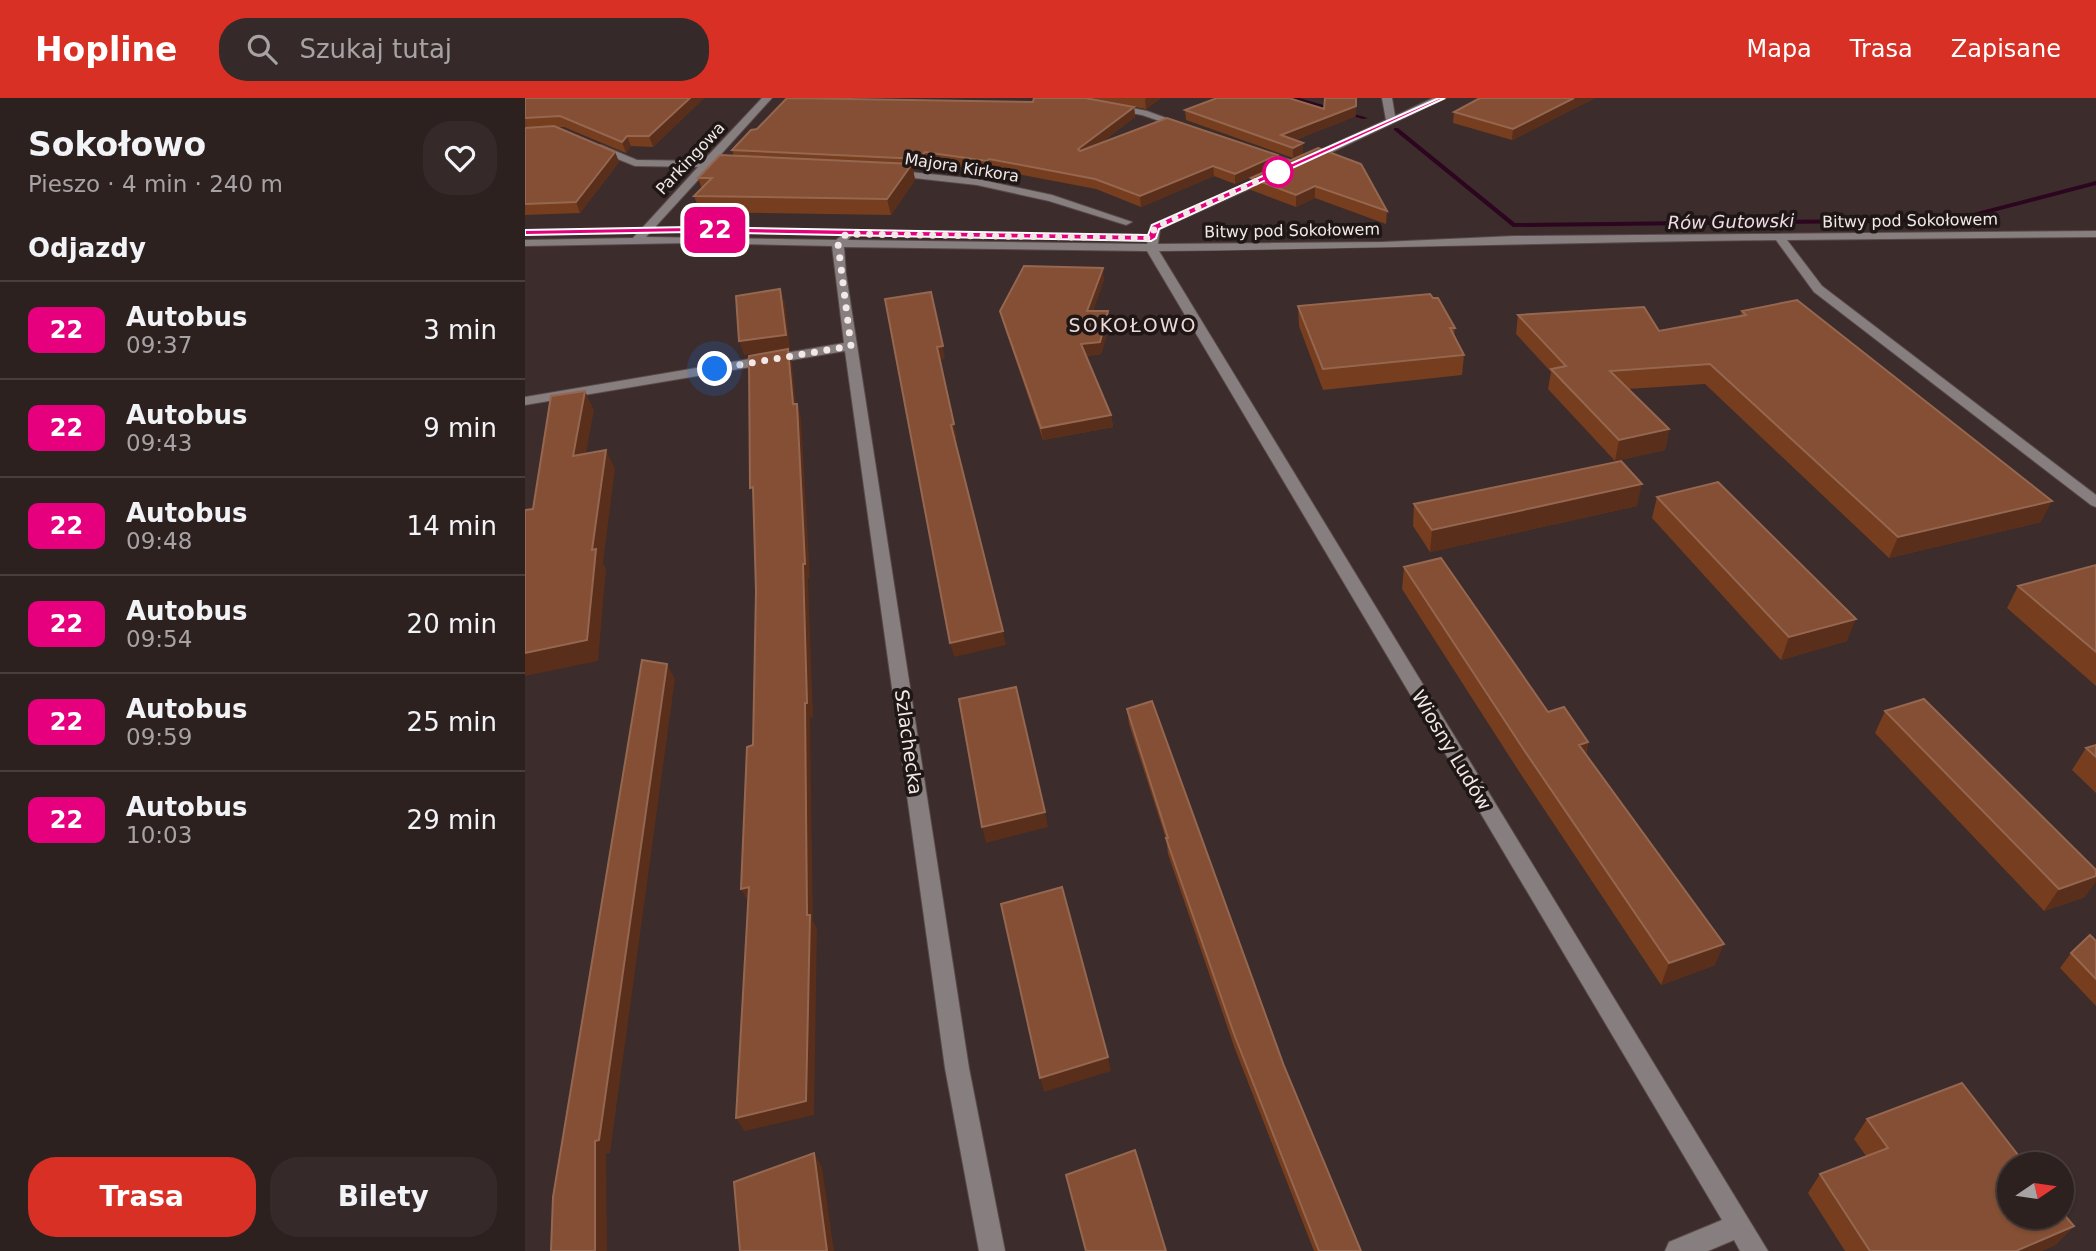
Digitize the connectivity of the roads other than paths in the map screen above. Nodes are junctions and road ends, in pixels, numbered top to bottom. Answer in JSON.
{"nodes":[{"id":1,"x":768,"y":98,"type":"edge"},
{"id":2,"x":1387,"y":98,"type":"edge"},
{"id":3,"x":1441,"y":98,"type":"edge"},
{"id":4,"x":1105,"y":106,"type":"edge"},
{"id":5,"x":1391,"y":121,"type":"junction"},
{"id":6,"x":1194,"y":130,"type":"edge"},
{"id":7,"x":585,"y":142,"type":"edge"},
{"id":8,"x":1244,"y":147,"type":"edge"},
{"id":9,"x":705,"y":164,"type":"junction"},
{"id":10,"x":744,"y":165,"type":"edge"},
{"id":11,"x":1295,"y":165,"type":"junction"},
{"id":12,"x":875,"y":171,"type":"edge"},
{"id":13,"x":1126,"y":222,"type":"dead end"},
{"id":14,"x":645,"y":230,"type":"junction"},
{"id":15,"x":525,"y":233,"type":"edge"},
{"id":16,"x":2096,"y":234,"type":"edge"},
{"id":17,"x":1779,"y":237,"type":"junction"},
{"id":18,"x":842,"y":239,"type":"junction"},
{"id":19,"x":636,"y":240,"type":"junction"},
{"id":20,"x":525,"y":243,"type":"edge"},
{"id":21,"x":1152,"y":243,"type":"junction"},
{"id":22,"x":851,"y":346,"type":"junction"},
{"id":23,"x":525,"y":401,"type":"edge"},
{"id":24,"x":2096,"y":502,"type":"edge"},
{"id":25,"x":1739,"y":1225,"type":"junction"},
{"id":26,"x":992,"y":1251,"type":"edge"},
{"id":27,"x":1678,"y":1251,"type":"edge"},
{"id":28,"x":1755,"y":1251,"type":"edge"}],
"edges":[{"from":1,"to":9,"type":"street","name":"Parkingowa"},
{"from":2,"to":5,"type":"street"},
{"from":3,"to":5,"type":"street"},
{"from":4,"to":6,"type":"street"},
{"from":5,"to":11,"type":"street"},
{"from":7,"to":9,"type":"street"},
{"from":8,"to":11,"type":"street"},
{"from":9,"to":10,"type":"street"},
{"from":9,"to":14,"type":"street","name":"Parkingowa"},
{"from":11,"to":21,"type":"street"},
{"from":12,"to":13,"type":"street","name":"Majora Kirkora"},
{"from":14,"to":15,"type":"street","name":"Bitwy pod Sokołowem"},
{"from":14,"to":18,"type":"street","name":"Bitwy pod Sokołowem"},
{"from":14,"to":19,"type":"street","name":"Parkingowa"},
{"from":16,"to":17,"type":"street","name":"Bitwy pod Sokołowem"},
{"from":17,"to":21,"type":"street","name":"Bitwy pod Sokołowem"},
{"from":17,"to":24,"type":"street"},
{"from":18,"to":19,"type":"street","name":"Bitwy pod Sokołowem"},
{"from":18,"to":21,"type":"street","name":"Bitwy pod Sokołowem"},
{"from":18,"to":22,"type":"street","name":"Szlachecka"},
{"from":19,"to":20,"type":"street","name":"Bitwy pod Sokołowem"},
{"from":21,"to":25,"type":"street","name":"Wiosny Ludów"},
{"from":22,"to":23,"type":"street"},
{"from":22,"to":26,"type":"street","name":"Szlachecka"},
{"from":25,"to":27,"type":"street"},
{"from":25,"to":28,"type":"street","name":"Wiosny Ludów"}]}
